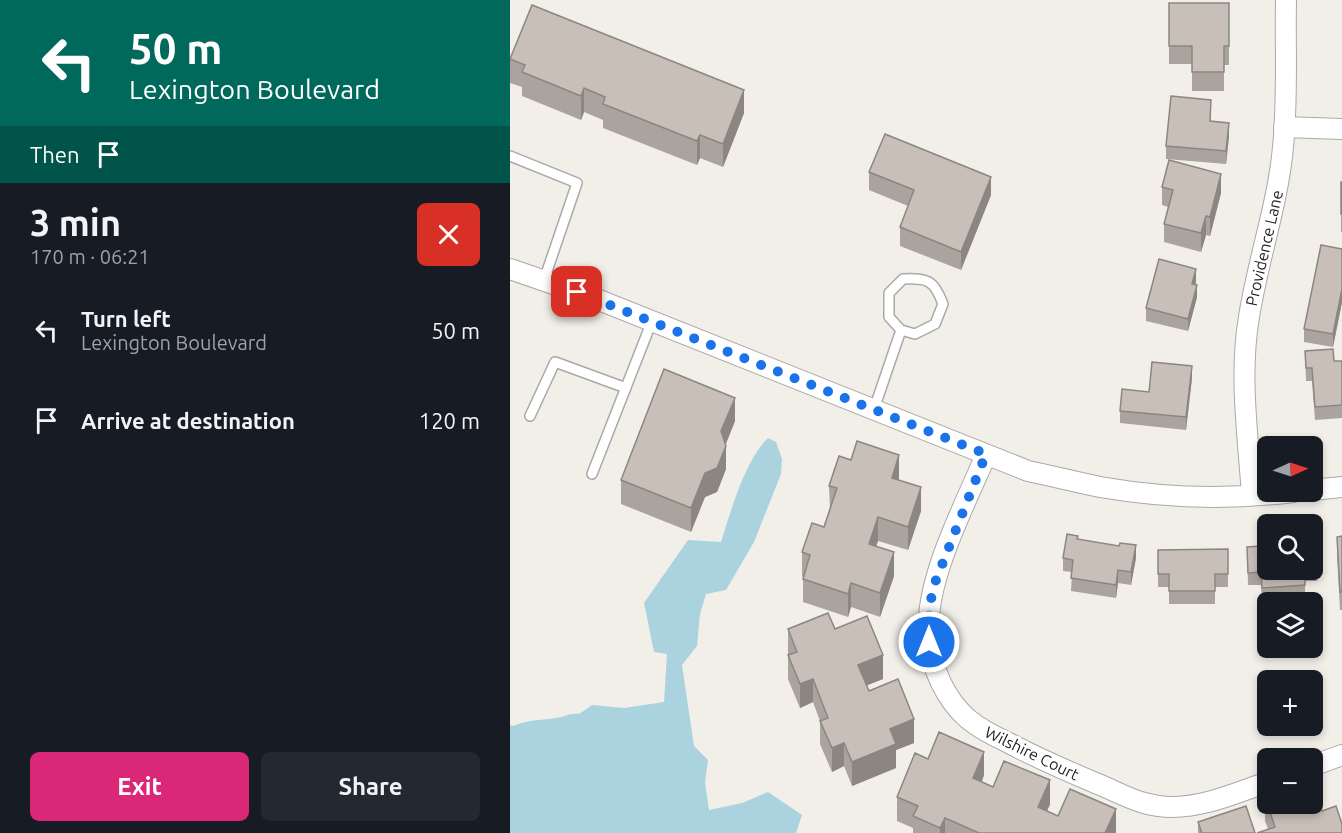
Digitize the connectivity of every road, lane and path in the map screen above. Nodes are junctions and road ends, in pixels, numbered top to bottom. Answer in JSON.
{"nodes":[{"id":1,"x":1286,"y":0,"type":"edge"},
{"id":2,"x":1284,"y":127,"type":"junction"},
{"id":3,"x":1342,"y":129,"type":"edge"},
{"id":4,"x":510,"y":156,"type":"edge"},
{"id":5,"x":510,"y":269,"type":"edge"},
{"id":6,"x":544,"y":280,"type":"junction"},
{"id":7,"x":652,"y":321,"type":"junction"},
{"id":8,"x":901,"y":330,"type":"junction"},
{"id":9,"x":626,"y":388,"type":"junction"},
{"id":10,"x":874,"y":409,"type":"junction"},
{"id":11,"x":530,"y":416,"type":"dead end"},
{"id":12,"x":986,"y":454,"type":"junction"},
{"id":13,"x":592,"y":474,"type":"dead end"},
{"id":14,"x":1342,"y":487,"type":"edge"},
{"id":15,"x":1323,"y":489,"type":"edge"},
{"id":16,"x":1252,"y":495,"type":"junction"},
{"id":17,"x":1257,"y":495,"type":"edge"},
{"id":18,"x":1342,"y":755,"type":"edge"},
{"id":19,"x":1323,"y":762,"type":"edge"},
{"id":20,"x":1257,"y":786,"type":"edge"}],
"edges":[{"from":1,"to":2,"type":"street","name":"Providence Lane"},
{"from":2,"to":3,"type":"street"},
{"from":2,"to":16,"type":"street","name":"Providence Lane"},
{"from":4,"to":6,"type":"lane"},
{"from":5,"to":6,"type":"street"},
{"from":6,"to":7,"type":"street"},
{"from":7,"to":9,"type":"lane"},
{"from":7,"to":10,"type":"street"},
{"from":8,"to":8,"type":"lane"},
{"from":8,"to":10,"type":"lane"},
{"from":9,"to":11,"type":"lane"},
{"from":9,"to":13,"type":"lane"},
{"from":10,"to":12,"type":"street"},
{"from":12,"to":16,"type":"street"},
{"from":12,"to":20,"type":"street","name":"Wilshire Court"},
{"from":14,"to":15,"type":"street"},
{"from":16,"to":17,"type":"street"},
{"from":18,"to":19,"type":"street"}]}
